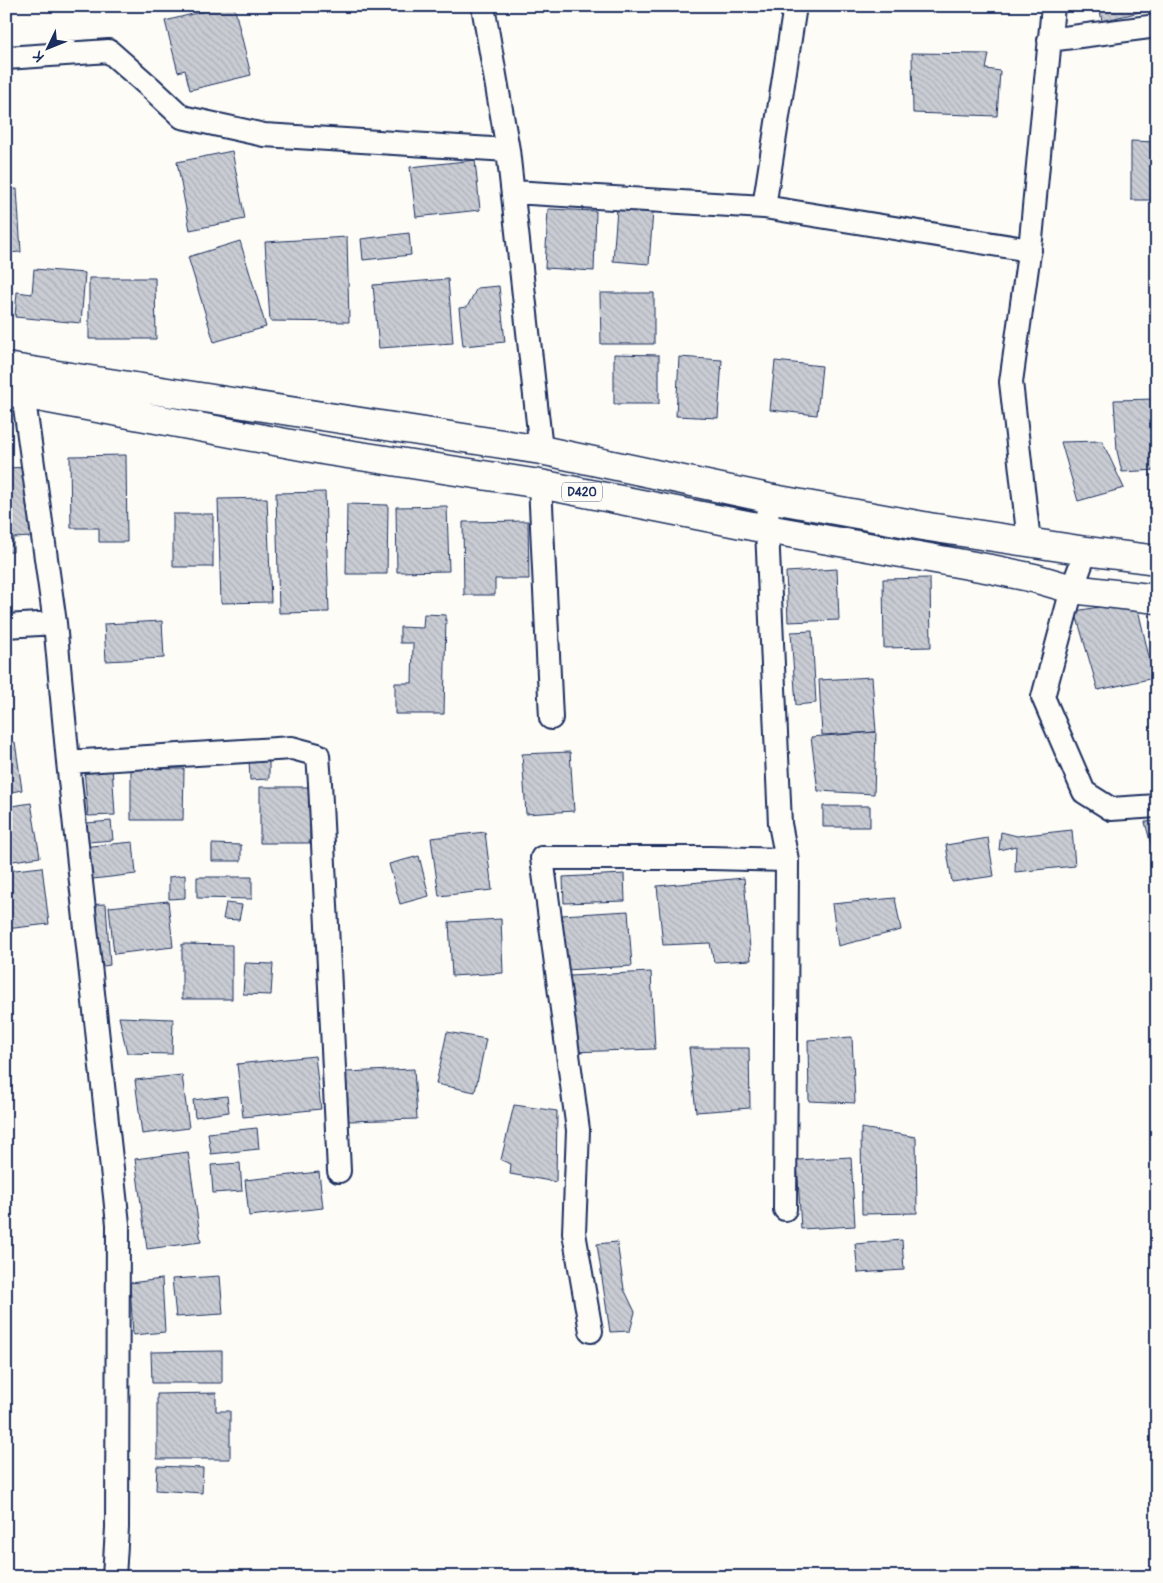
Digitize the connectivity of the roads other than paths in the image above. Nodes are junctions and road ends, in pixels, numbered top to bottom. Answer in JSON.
{"nodes":[{"id":1,"x":483,"y":6,"type":"edge"},
{"id":2,"x":794,"y":6,"type":"edge"},
{"id":3,"x":1053,"y":6,"type":"edge"},
{"id":4,"x":1157,"y":26,"type":"edge"},
{"id":5,"x":1049,"y":40,"type":"junction"},
{"id":6,"x":6,"y":58,"type":"edge"},
{"id":7,"x":508,"y":150,"type":"junction"},
{"id":8,"x":513,"y":192,"type":"junction"},
{"id":9,"x":764,"y":208,"type":"junction"},
{"id":10,"x":1030,"y":250,"type":"junction"},
{"id":11,"x":6,"y":367,"type":"edge"},
{"id":12,"x":46,"y":373,"type":"junction"},
{"id":13,"x":15,"y":392,"type":"edge"},
{"id":14,"x":541,"y":450,"type":"junction"},
{"id":15,"x":540,"y":484,"type":"junction"},
{"id":16,"x":768,"y":498,"type":"junction"},
{"id":17,"x":768,"y":529,"type":"junction"},
{"id":18,"x":1029,"y":542,"type":"junction"},
{"id":19,"x":1086,"y":551,"type":"junction"},
{"id":20,"x":1157,"y":560,"type":"edge"},
{"id":21,"x":1072,"y":589,"type":"junction"},
{"id":22,"x":1157,"y":599,"type":"edge"},
{"id":23,"x":55,"y":623,"type":"junction"},
{"id":24,"x":6,"y":626,"type":"edge"},
{"id":25,"x":551,"y":718,"type":"dead end"},
{"id":26,"x":68,"y":762,"type":"junction"},
{"id":27,"x":1157,"y":806,"type":"edge"},
{"id":28,"x":787,"y":860,"type":"junction"},
{"id":29,"x":339,"y":1172,"type":"dead end"},
{"id":30,"x":785,"y":1208,"type":"dead end"},
{"id":31,"x":591,"y":1332,"type":"dead end"},
{"id":32,"x":114,"y":1577,"type":"edge"}],
"edges":[{"from":1,"to":7,"type":"street"},
{"from":2,"to":9,"type":"street"},
{"from":3,"to":5,"type":"street"},
{"from":4,"to":5,"type":"street"},
{"from":5,"to":10,"type":"street"},
{"from":6,"to":7,"type":"street"},
{"from":7,"to":8,"type":"street"},
{"from":8,"to":9,"type":"street"},
{"from":8,"to":14,"type":"street"},
{"from":9,"to":10,"type":"street"},
{"from":10,"to":18,"type":"street"},
{"from":11,"to":12,"type":"highway","number":"D420"},
{"from":12,"to":13,"type":"street"},
{"from":12,"to":14,"type":"highway","number":"D420"},
{"from":13,"to":15,"type":"highway","number":"D420"},
{"from":13,"to":23,"type":"street"},
{"from":14,"to":16,"type":"highway","number":"D420"},
{"from":15,"to":17,"type":"highway","number":"D420"},
{"from":15,"to":25,"type":"street"},
{"from":16,"to":17,"type":"street"},
{"from":16,"to":18,"type":"highway","number":"D420"},
{"from":17,"to":21,"type":"highway","number":"D420"},
{"from":17,"to":28,"type":"street"},
{"from":18,"to":19,"type":"highway","number":"D420"},
{"from":19,"to":20,"type":"highway","number":"D420"},
{"from":19,"to":21,"type":"street"},
{"from":21,"to":22,"type":"highway","number":"D420"},
{"from":21,"to":27,"type":"street"},
{"from":23,"to":24,"type":"street"},
{"from":23,"to":26,"type":"street"},
{"from":26,"to":29,"type":"street"},
{"from":26,"to":32,"type":"street"},
{"from":28,"to":30,"type":"street"},
{"from":28,"to":31,"type":"street"}]}
